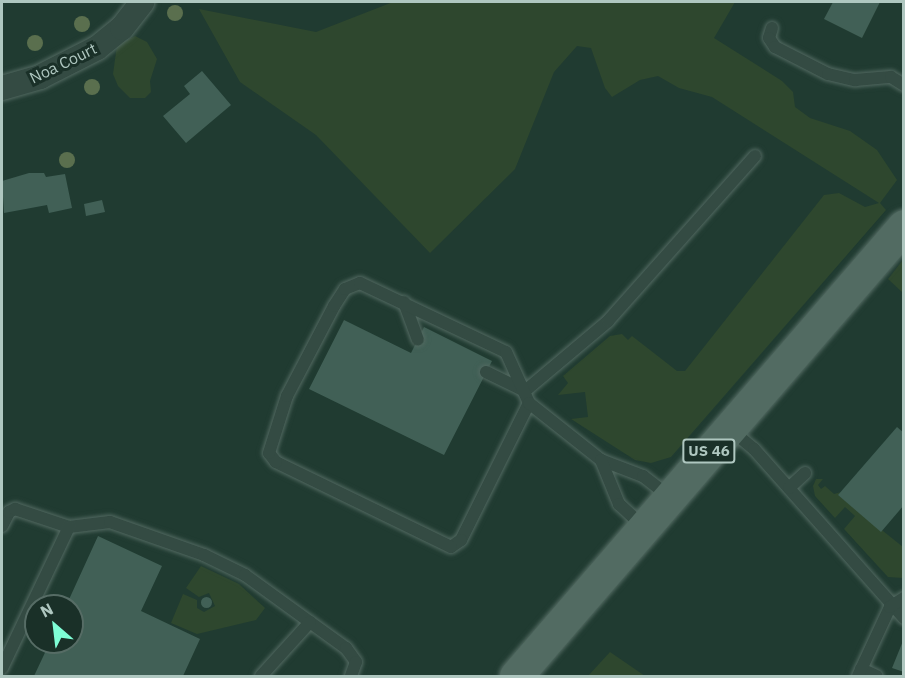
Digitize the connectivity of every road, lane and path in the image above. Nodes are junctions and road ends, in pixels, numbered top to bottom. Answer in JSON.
{"nodes":[{"id":1,"x":142,"y":2,"type":"edge"},
{"id":2,"x":772,"y":28,"type":"dead end"},
{"id":3,"x":903,"y":85,"type":"edge"},
{"id":4,"x":2,"y":88,"type":"edge"},
{"id":5,"x":754,"y":156,"type":"dead end"},
{"id":6,"x":903,"y":226,"type":"edge"},
{"id":7,"x":404,"y":302,"type":"junction"},
{"id":8,"x":418,"y":340,"type":"dead end"},
{"id":9,"x":486,"y":372,"type":"dead end"},
{"id":10,"x":527,"y":397,"type":"junction"},
{"id":11,"x":729,"y":428,"type":"junction"},
{"id":12,"x":601,"y":460,"type":"junction"},
{"id":13,"x":806,"y":473,"type":"dead end"},
{"id":14,"x":789,"y":488,"type":"junction"},
{"id":15,"x":670,"y":497,"type":"junction"},
{"id":16,"x":2,"y":526,"type":"edge"},
{"id":17,"x":69,"y":527,"type":"junction"},
{"id":18,"x":644,"y":527,"type":"junction"},
{"id":19,"x":903,"y":598,"type":"edge"},
{"id":20,"x":890,"y":606,"type":"junction"},
{"id":21,"x":903,"y":618,"type":"edge"},
{"id":22,"x":310,"y":622,"type":"junction"},
{"id":23,"x":2,"y":668,"type":"edge"},
{"id":24,"x":859,"y":673,"type":"edge"},
{"id":25,"x":261,"y":676,"type":"edge"},
{"id":26,"x":351,"y":676,"type":"edge"},
{"id":27,"x":516,"y":676,"type":"edge"},
{"id":28,"x":877,"y":676,"type":"edge"}],
"edges":[{"from":1,"to":4,"type":"street","name":"Noa Court"},
{"from":2,"to":3,"type":"lane"},
{"from":5,"to":10,"type":"lane"},
{"from":6,"to":11,"type":"main road","number":"US 46"},
{"from":7,"to":8,"type":"lane"},
{"from":7,"to":10,"type":"lane"},
{"from":7,"to":10,"type":"lane"},
{"from":9,"to":10,"type":"lane"},
{"from":10,"to":12,"type":"lane"},
{"from":11,"to":14,"type":"lane"},
{"from":11,"to":15,"type":"main road","number":"US 46"},
{"from":12,"to":15,"type":"lane"},
{"from":12,"to":18,"type":"lane"},
{"from":13,"to":14,"type":"lane"},
{"from":14,"to":20,"type":"lane"},
{"from":15,"to":18,"type":"main road","number":"US 46"},
{"from":16,"to":17,"type":"lane"},
{"from":17,"to":22,"type":"lane"},
{"from":17,"to":23,"type":"lane"},
{"from":18,"to":27,"type":"main road","number":"US 46"},
{"from":19,"to":20,"type":"lane"},
{"from":20,"to":21,"type":"lane"},
{"from":20,"to":24,"type":"lane"},
{"from":22,"to":25,"type":"lane"},
{"from":22,"to":26,"type":"lane"},
{"from":24,"to":28,"type":"lane"}]}
